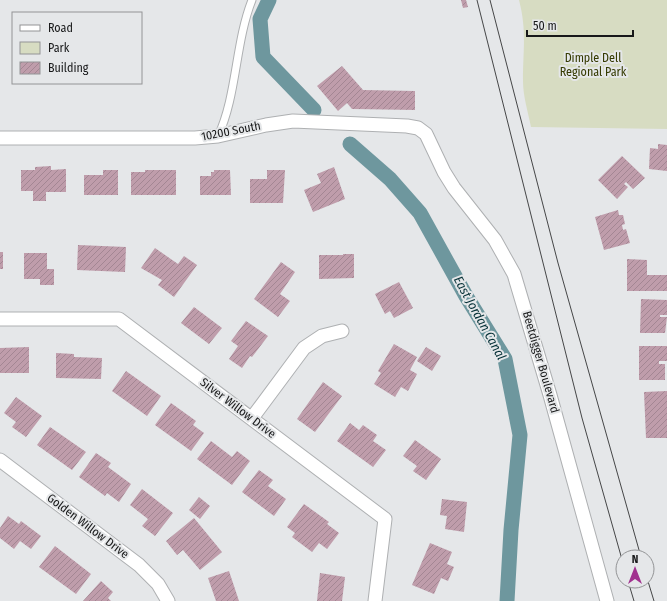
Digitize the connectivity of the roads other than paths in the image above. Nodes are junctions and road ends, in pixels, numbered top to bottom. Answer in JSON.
{"nodes":[{"id":1,"x":252,"y":0,"type":"edge"},
{"id":2,"x":218,"y":136,"type":"junction"},
{"id":3,"x":0,"y":138,"type":"edge"},
{"id":4,"x":431,"y":143,"type":"joint"},
{"id":5,"x":0,"y":318,"type":"edge"},
{"id":6,"x":342,"y":331,"type":"dead end"},
{"id":7,"x":252,"y":418,"type":"junction"},
{"id":8,"x":0,"y":460,"type":"edge"},
{"id":9,"x":168,"y":601,"type":"edge"},
{"id":10,"x":375,"y":601,"type":"edge"},
{"id":11,"x":607,"y":601,"type":"edge"}],
"edges":[{"from":1,"to":2,"type":"lane"},
{"from":2,"to":3,"type":"street","name":"10200 South"},
{"from":2,"to":4,"type":"street","name":"10200 South"},
{"from":4,"to":11,"type":"street","name":"Beetdigger Boulevard"},
{"from":5,"to":7,"type":"street","name":"Silver Willow Drive"},
{"from":6,"to":7,"type":"street"},
{"from":7,"to":10,"type":"street","name":"Silver Willow Drive"},
{"from":8,"to":9,"type":"street","name":"Golden Willow Drive"}]}
